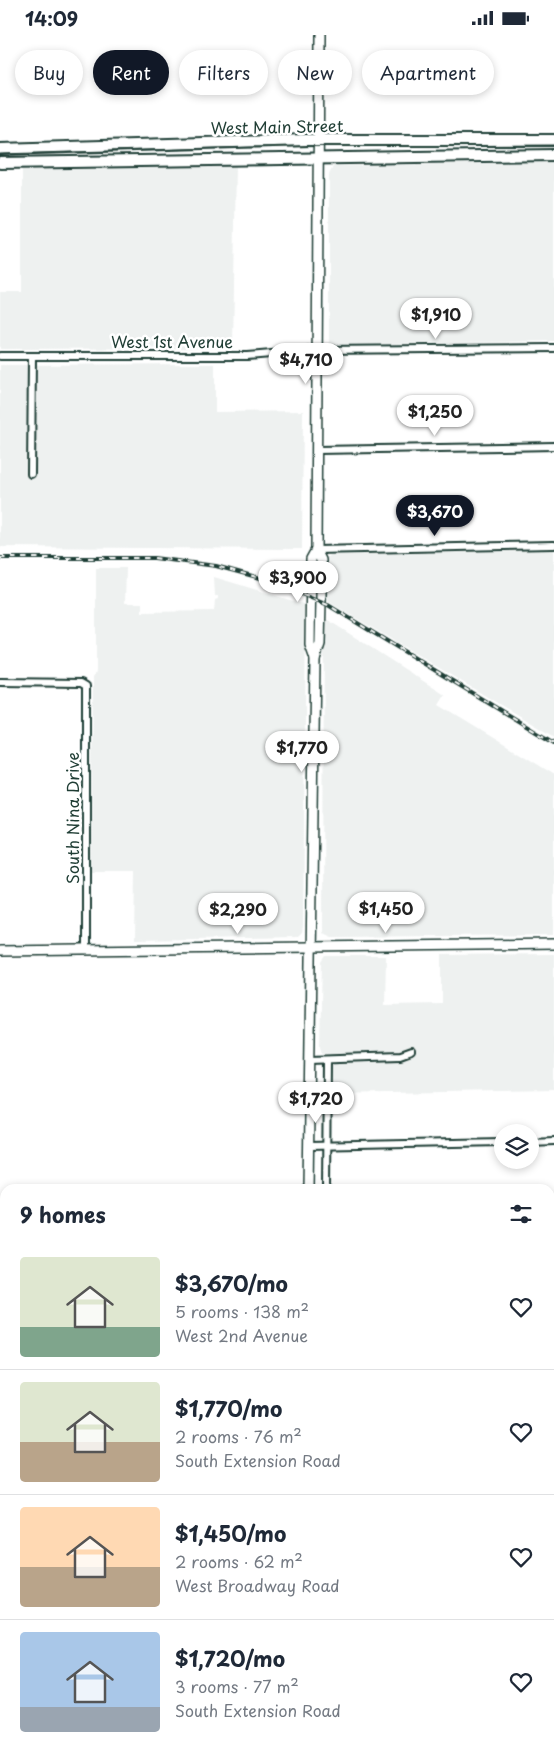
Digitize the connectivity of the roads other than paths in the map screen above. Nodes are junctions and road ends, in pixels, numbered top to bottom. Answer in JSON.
{"nodes":[{"id":1,"x":319,"y":35,"type":"edge"},
{"id":2,"x":554,"y":140,"type":"edge"},
{"id":3,"x":0,"y":149,"type":"edge"},
{"id":4,"x":319,"y":149,"type":"junction"},
{"id":5,"x":554,"y":155,"type":"edge"},
{"id":6,"x":0,"y":163,"type":"edge"},
{"id":7,"x":554,"y":348,"type":"edge"},
{"id":8,"x":318,"y":350,"type":"junction"},
{"id":9,"x":0,"y":357,"type":"edge"},
{"id":10,"x":32,"y":357,"type":"junction"},
{"id":11,"x":554,"y":446,"type":"edge"},
{"id":12,"x":317,"y":450,"type":"junction"},
{"id":13,"x":31,"y":474,"type":"dead end"},
{"id":14,"x":554,"y":545,"type":"edge"},
{"id":15,"x":316,"y":550,"type":"junction"},
{"id":16,"x":0,"y":682,"type":"edge"},
{"id":17,"x":554,"y":944,"type":"edge"},
{"id":18,"x":312,"y":946,"type":"junction"},
{"id":19,"x":86,"y":950,"type":"junction"},
{"id":20,"x":0,"y":951,"type":"edge"},
{"id":21,"x":411,"y":1051,"type":"dead end"},
{"id":22,"x":310,"y":1059,"type":"junction"},
{"id":23,"x":328,"y":1059,"type":"junction"},
{"id":24,"x":554,"y":1141,"type":"edge"},
{"id":25,"x":494,"y":1142,"type":"edge"},
{"id":26,"x":539,"y":1142,"type":"edge"},
{"id":27,"x":308,"y":1146,"type":"junction"},
{"id":28,"x":327,"y":1146,"type":"junction"},
{"id":29,"x":308,"y":1184,"type":"edge"},
{"id":30,"x":326,"y":1184,"type":"edge"}],
"edges":[{"from":1,"to":4,"type":"street"},
{"from":2,"to":4,"type":"main road","name":"West Main Street"},
{"from":3,"to":4,"type":"main road","name":"West Main Street"},
{"from":4,"to":5,"type":"main road","name":"West Main Street"},
{"from":4,"to":6,"type":"main road","name":"West Main Street"},
{"from":4,"to":8,"type":"street"},
{"from":7,"to":8,"type":"street","name":"West 1st Avenue"},
{"from":8,"to":10,"type":"street","name":"West 1st Avenue"},
{"from":8,"to":12,"type":"street"},
{"from":9,"to":10,"type":"street","name":"West 1st Avenue"},
{"from":10,"to":13,"type":"street"},
{"from":11,"to":12,"type":"street"},
{"from":12,"to":15,"type":"street"},
{"from":14,"to":15,"type":"street"},
{"from":15,"to":18,"type":"street"},
{"from":16,"to":19,"type":"street","name":"South Nina Drive"},
{"from":17,"to":18,"type":"street"},
{"from":18,"to":19,"type":"street"},
{"from":18,"to":22,"type":"street"},
{"from":19,"to":20,"type":"street"},
{"from":21,"to":23,"type":"street"},
{"from":22,"to":23,"type":"street"},
{"from":22,"to":27,"type":"street"},
{"from":23,"to":28,"type":"street"},
{"from":24,"to":26,"type":"street"},
{"from":25,"to":28,"type":"street"},
{"from":27,"to":28,"type":"street"},
{"from":27,"to":29,"type":"street"},
{"from":28,"to":30,"type":"street"}]}
